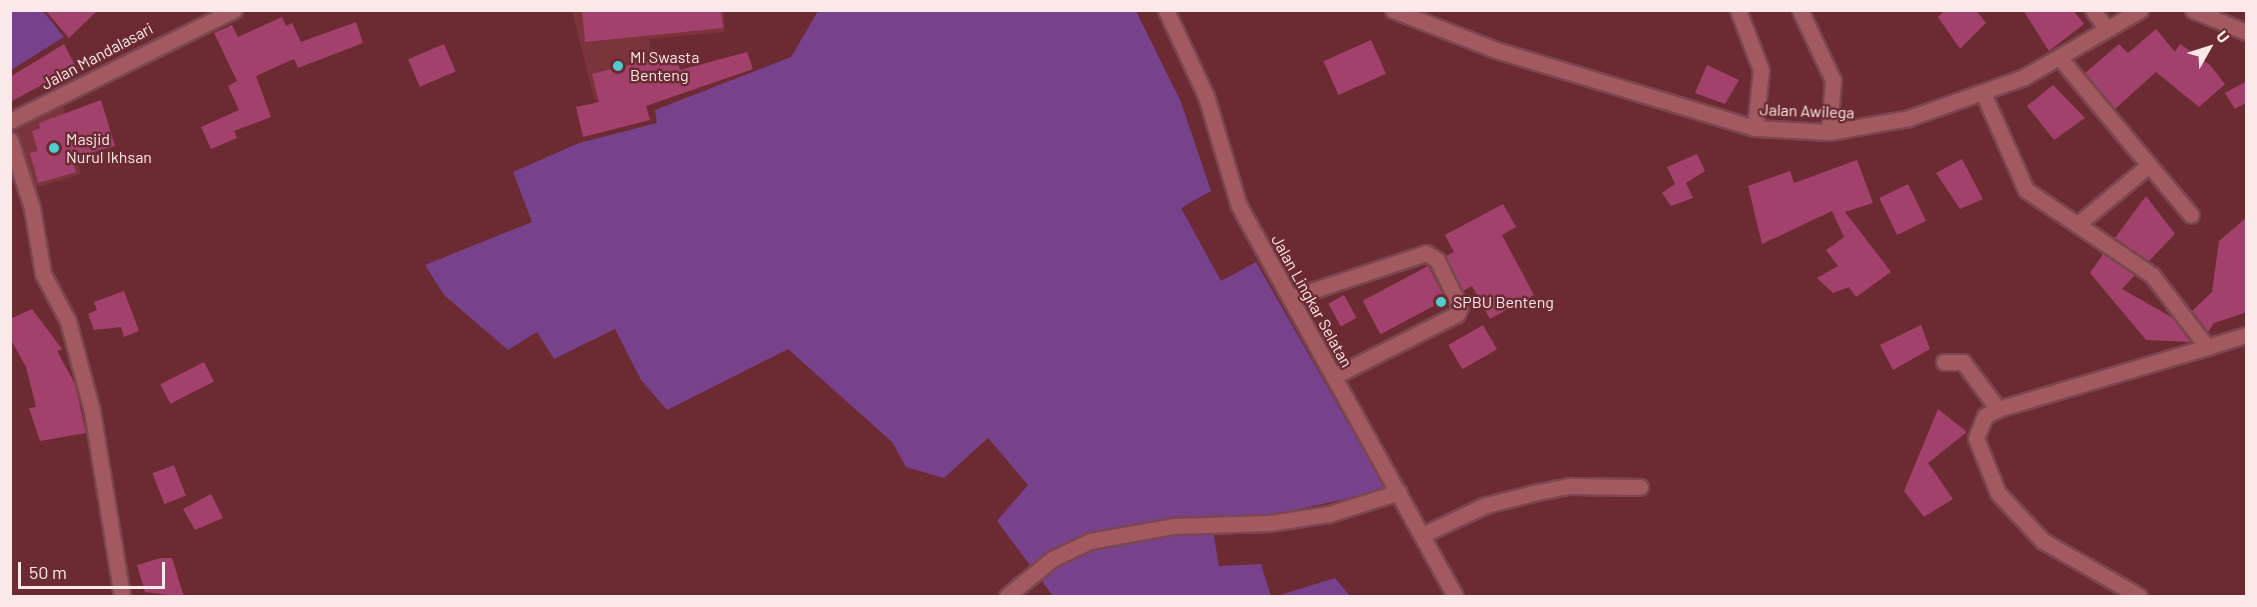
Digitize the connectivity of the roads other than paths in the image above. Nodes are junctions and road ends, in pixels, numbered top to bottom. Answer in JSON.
{"nodes":[{"id":1,"x":234,"y":10,"type":"edge"},
{"id":2,"x":1166,"y":10,"type":"edge"},
{"id":3,"x":1393,"y":10,"type":"edge"},
{"id":4,"x":1738,"y":10,"type":"edge"},
{"id":5,"x":1800,"y":10,"type":"edge"},
{"id":6,"x":2093,"y":10,"type":"edge"},
{"id":7,"x":2140,"y":10,"type":"edge"},
{"id":8,"x":2193,"y":10,"type":"edge"},
{"id":9,"x":2106,"y":28,"type":"junction"},
{"id":10,"x":2247,"y":32,"type":"edge"},
{"id":11,"x":2059,"y":57,"type":"junction"},
{"id":12,"x":1983,"y":93,"type":"junction"},
{"id":13,"x":10,"y":121,"type":"edge"},
{"id":14,"x":1755,"y":128,"type":"junction"},
{"id":15,"x":1829,"y":132,"type":"junction"},
{"id":16,"x":10,"y":140,"type":"edge"},
{"id":17,"x":2149,"y":165,"type":"junction"},
{"id":18,"x":2191,"y":215,"type":"dead end"},
{"id":19,"x":2078,"y":224,"type":"junction"},
{"id":20,"x":1290,"y":298,"type":"junction"},
{"id":21,"x":2247,"y":335,"type":"edge"},
{"id":22,"x":2207,"y":347,"type":"junction"},
{"id":23,"x":1944,"y":362,"type":"dead end"},
{"id":24,"x":1334,"y":376,"type":"junction"},
{"id":25,"x":1998,"y":408,"type":"junction"},
{"id":26,"x":1640,"y":487,"type":"dead end"},
{"id":27,"x":1399,"y":492,"type":"junction"},
{"id":28,"x":1424,"y":534,"type":"junction"},
{"id":29,"x":122,"y":597,"type":"edge"},
{"id":30,"x":1007,"y":597,"type":"edge"},
{"id":31,"x":1455,"y":597,"type":"edge"},
{"id":32,"x":2139,"y":597,"type":"edge"}],
"edges":[{"from":1,"to":13,"type":"street","name":"Jalan Mandalasari"},
{"from":2,"to":20,"type":"street","name":"Jalan Lingkar Selatan"},
{"from":3,"to":14,"type":"street","name":"Jalan Awilega"},
{"from":4,"to":14,"type":"street"},
{"from":5,"to":15,"type":"street"},
{"from":6,"to":9,"type":"street"},
{"from":7,"to":9,"type":"street","name":"Jalan Awilega"},
{"from":8,"to":10,"type":"street"},
{"from":9,"to":11,"type":"street","name":"Jalan Awilega"},
{"from":11,"to":12,"type":"street","name":"Jalan Awilega"},
{"from":11,"to":17,"type":"street"},
{"from":12,"to":15,"type":"street","name":"Jalan Awilega"},
{"from":12,"to":19,"type":"street"},
{"from":14,"to":15,"type":"street","name":"Jalan Awilega"},
{"from":16,"to":29,"type":"street"},
{"from":17,"to":18,"type":"street"},
{"from":17,"to":19,"type":"street"},
{"from":19,"to":22,"type":"street"},
{"from":20,"to":24,"type":"street","name":"Jalan Lingkar Selatan"},
{"from":20,"to":24,"type":"street"},
{"from":21,"to":22,"type":"street"},
{"from":22,"to":25,"type":"street"},
{"from":23,"to":25,"type":"street"},
{"from":24,"to":27,"type":"street","name":"Jalan Lingkar Selatan"},
{"from":25,"to":32,"type":"street"},
{"from":26,"to":28,"type":"street"},
{"from":27,"to":28,"type":"street","name":"Jalan Lingkar Selatan"},
{"from":27,"to":30,"type":"street"},
{"from":28,"to":31,"type":"street","name":"Jalan Lingkar Selatan"}]}
